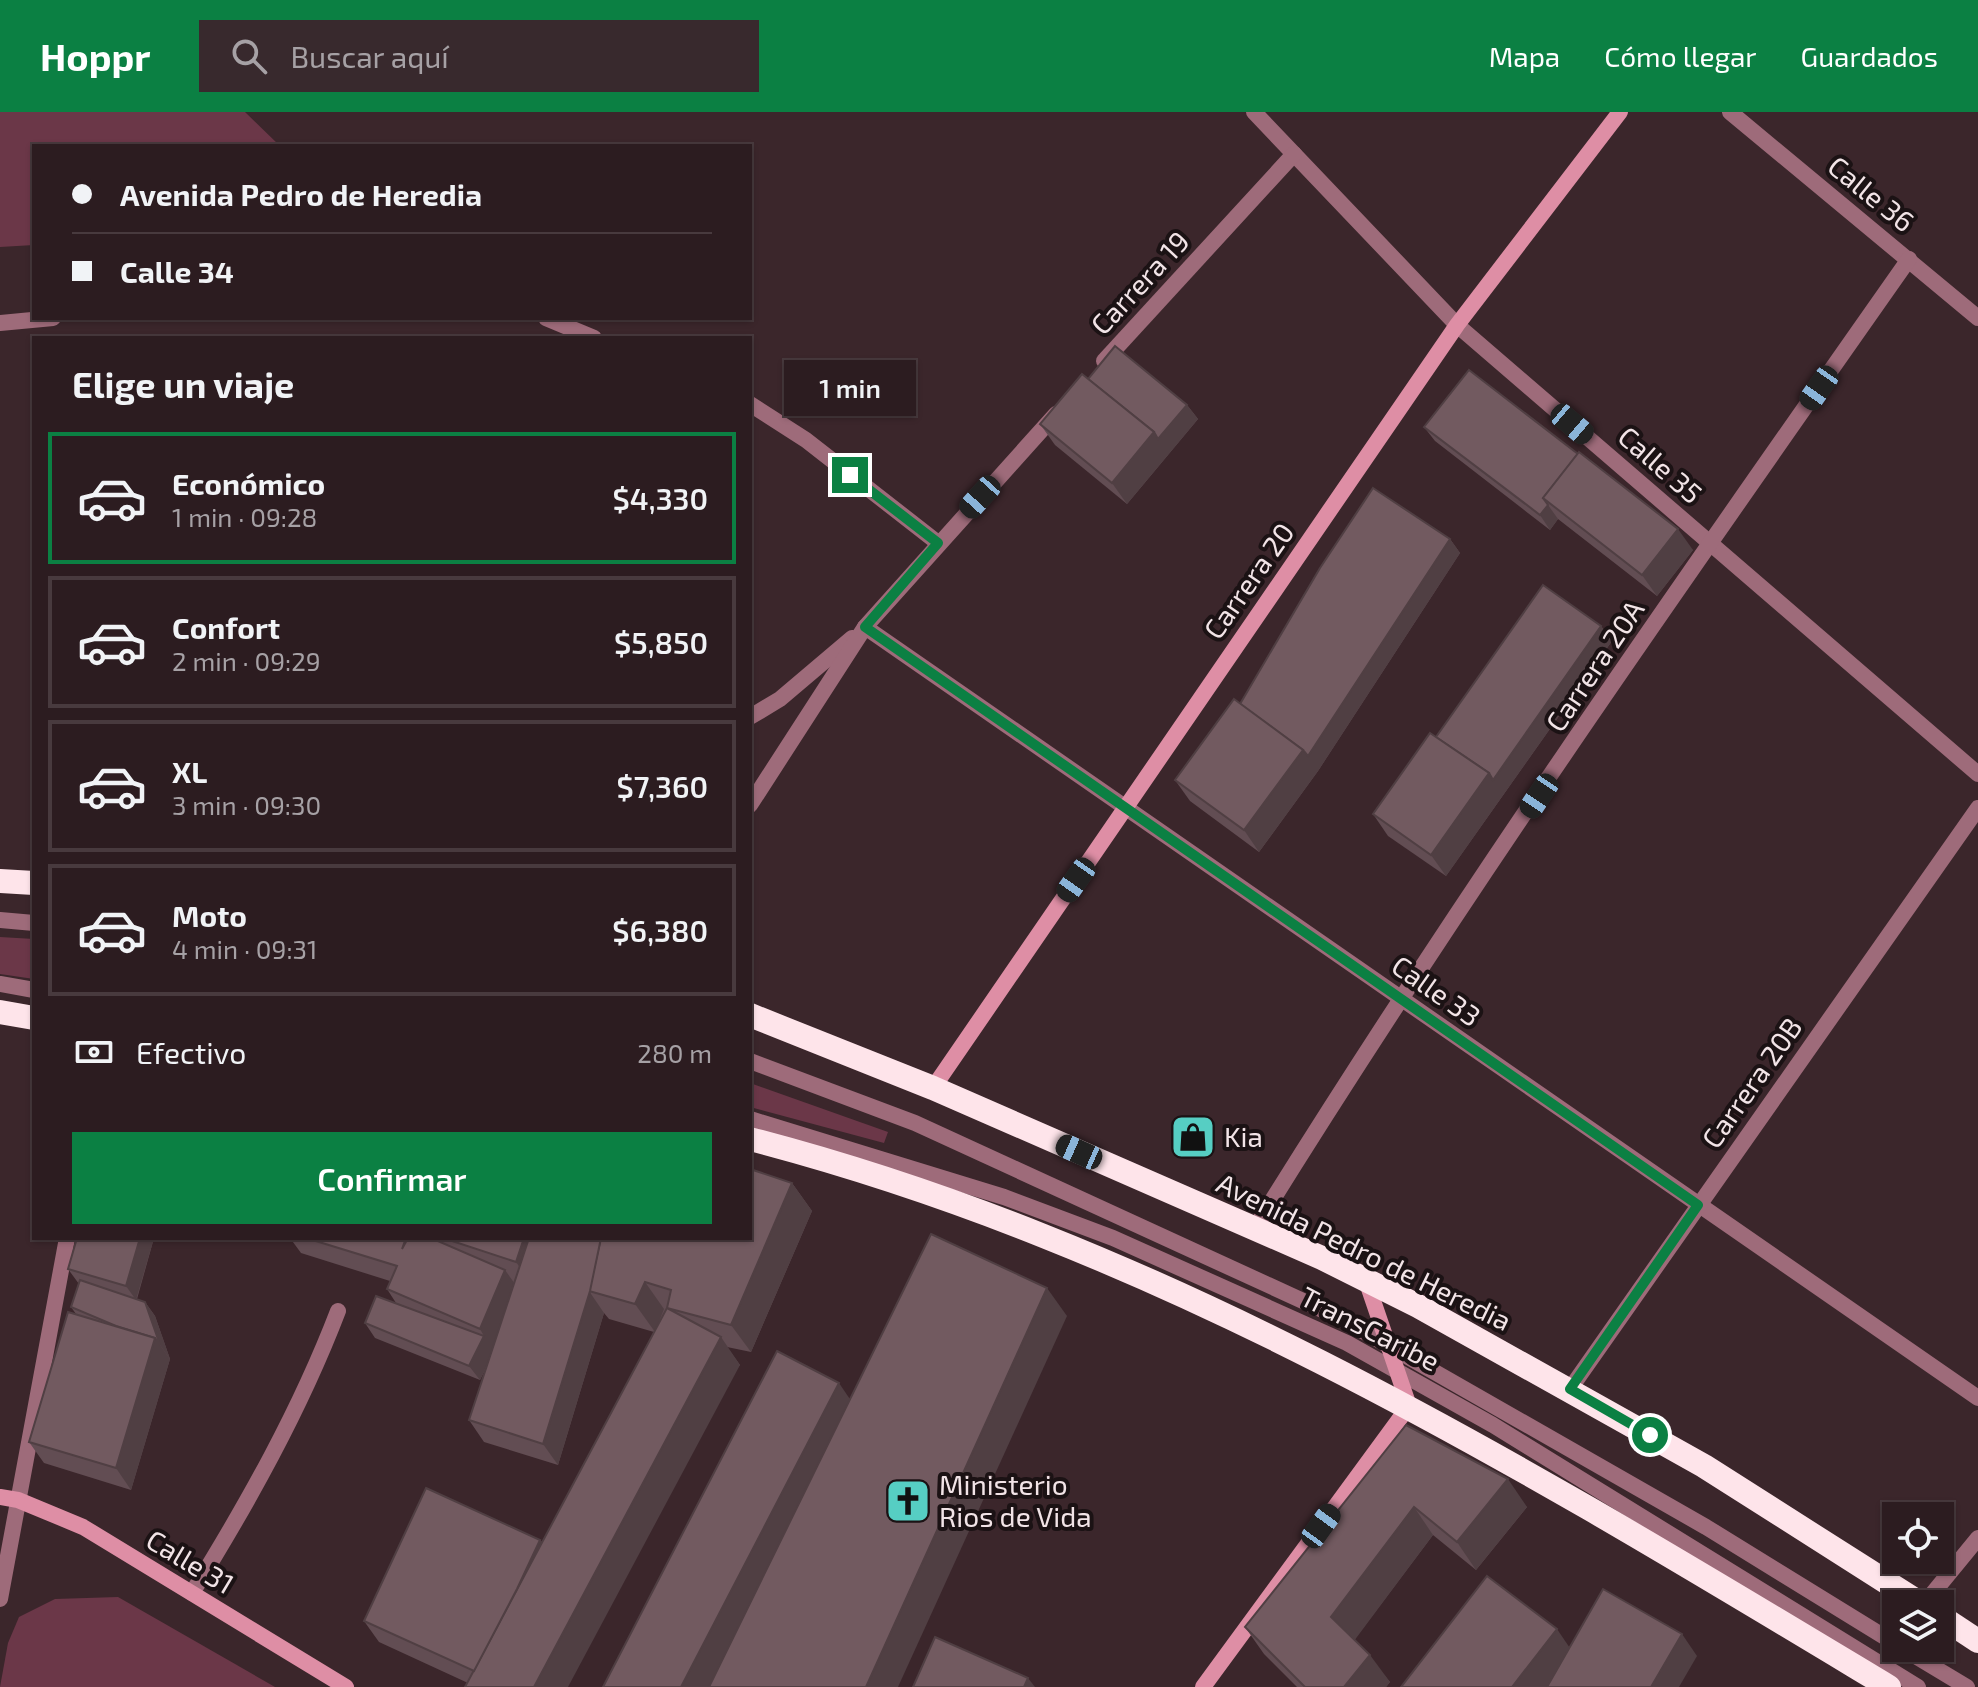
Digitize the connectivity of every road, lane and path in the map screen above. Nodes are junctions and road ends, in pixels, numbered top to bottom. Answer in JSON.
{"nodes":[{"id":1,"x":1254,"y":112,"type":"edge"},
{"id":2,"x":1620,"y":112,"type":"edge"},
{"id":3,"x":1730,"y":112,"type":"edge"},
{"id":4,"x":1294,"y":154,"type":"junction"},
{"id":5,"x":1909,"y":259,"type":"junction"},
{"id":6,"x":1978,"y":318,"type":"edge"},
{"id":7,"x":32,"y":320,"type":"edge"},
{"id":8,"x":551,"y":320,"type":"edge"},
{"id":9,"x":0,"y":323,"type":"edge"},
{"id":10,"x":1457,"y":325,"type":"junction"},
{"id":11,"x":589,"y":336,"type":"edge"},
{"id":12,"x":1089,"y":378,"type":"edge"},
{"id":13,"x":1067,"y":402,"type":"edge"},
{"id":14,"x":752,"y":405,"type":"edge"},
{"id":15,"x":1710,"y":542,"type":"junction"},
{"id":16,"x":938,"y":543,"type":"junction"},
{"id":17,"x":865,"y":627,"type":"junction"},
{"id":18,"x":752,"y":716,"type":"edge"},
{"id":19,"x":1978,"y":774,"type":"edge"},
{"id":20,"x":752,"y":802,"type":"edge"},
{"id":21,"x":1125,"y":807,"type":"junction"},
{"id":22,"x":1978,"y":808,"type":"edge"},
{"id":23,"x":0,"y":881,"type":"edge"},
{"id":24,"x":32,"y":883,"type":"edge"},
{"id":25,"x":0,"y":920,"type":"edge"},
{"id":26,"x":32,"y":923,"type":"edge"},
{"id":27,"x":0,"y":984,"type":"edge"},
{"id":28,"x":32,"y":990,"type":"edge"},
{"id":29,"x":1402,"y":999,"type":"junction"},
{"id":30,"x":0,"y":1012,"type":"edge"},
{"id":31,"x":752,"y":1016,"type":"edge"},
{"id":32,"x":32,"y":1018,"type":"edge"},
{"id":33,"x":752,"y":1062,"type":"edge"},
{"id":34,"x":933,"y":1088,"type":"junction"},
{"id":35,"x":752,"y":1120,"type":"edge"},
{"id":36,"x":752,"y":1140,"type":"edge"},
{"id":37,"x":1698,"y":1205,"type":"junction"},
{"id":38,"x":1255,"y":1228,"type":"junction"},
{"id":39,"x":67,"y":1240,"type":"edge"},
{"id":40,"x":1366,"y":1280,"type":"junction"},
{"id":41,"x":338,"y":1311,"type":"dead end"},
{"id":42,"x":1388,"y":1345,"type":"junction"},
{"id":43,"x":1398,"y":1372,"type":"junction"},
{"id":44,"x":1570,"y":1389,"type":"junction"},
{"id":45,"x":1978,"y":1398,"type":"edge"},
{"id":46,"x":1409,"y":1406,"type":"junction"},
{"id":47,"x":0,"y":1497,"type":"edge"},
{"id":48,"x":18,"y":1500,"type":"junction"},
{"id":49,"x":1978,"y":1538,"type":"edge"},
{"id":50,"x":1901,"y":1590,"type":"edge"},
{"id":51,"x":1935,"y":1590,"type":"edge"},
{"id":52,"x":192,"y":1593,"type":"junction"},
{"id":53,"x":0,"y":1599,"type":"edge"},
{"id":54,"x":1954,"y":1625,"type":"edge"},
{"id":55,"x":1882,"y":1635,"type":"edge"},
{"id":56,"x":1978,"y":1641,"type":"edge"},
{"id":57,"x":1925,"y":1662,"type":"edge"},
{"id":58,"x":1209,"y":1684,"type":"edge"},
{"id":59,"x":346,"y":1687,"type":"edge"},
{"id":60,"x":1889,"y":1687,"type":"edge"},
{"id":61,"x":1918,"y":1687,"type":"edge"},
{"id":62,"x":1967,"y":1687,"type":"edge"}],
"edges":[{"from":1,"to":4,"type":"street","name":"Calle 35"},
{"from":2,"to":10,"type":"street","name":"Carrera 20"},
{"from":3,"to":5,"type":"street","name":"Calle 36"},
{"from":4,"to":10,"type":"street","name":"Calle 35"},
{"from":4,"to":12,"type":"street","name":"Carrera 19"},
{"from":5,"to":6,"type":"street","name":"Calle 36"},
{"from":5,"to":15,"type":"street","name":"Carrera 20A"},
{"from":7,"to":9,"type":"street"},
{"from":8,"to":11,"type":"street"},
{"from":10,"to":15,"type":"street","name":"Calle 35"},
{"from":10,"to":21,"type":"street","name":"Carrera 20"},
{"from":13,"to":16,"type":"street"},
{"from":14,"to":16,"type":"street"},
{"from":15,"to":19,"type":"street","name":"Calle 35"},
{"from":15,"to":29,"type":"street","name":"Carrera 20A"},
{"from":16,"to":17,"type":"street"},
{"from":17,"to":18,"type":"street"},
{"from":17,"to":20,"type":"street"},
{"from":17,"to":21,"type":"street","name":"Calle 33"},
{"from":21,"to":29,"type":"street","name":"Calle 33"},
{"from":21,"to":34,"type":"street","name":"Carrera 20"},
{"from":22,"to":37,"type":"street","name":"Carrera 20B"},
{"from":23,"to":24,"type":"highway"},
{"from":25,"to":26,"type":"street"},
{"from":27,"to":28,"type":"street"},
{"from":29,"to":37,"type":"street","name":"Calle 33"},
{"from":29,"to":38,"type":"street","name":"Carrera 20A"},
{"from":30,"to":32,"type":"highway"},
{"from":31,"to":34,"type":"highway","name":"Avenida Pedro de Heredia"},
{"from":33,"to":42,"type":"street","name":"TransCaribe"},
{"from":34,"to":38,"type":"highway","name":"Avenida Pedro de Heredia"},
{"from":35,"to":43,"type":"street","name":"TransCaribe"},
{"from":36,"to":46,"type":"highway"},
{"from":37,"to":44,"type":"street","name":"Carrera 20B"},
{"from":37,"to":45,"type":"street","name":"Calle 33"},
{"from":38,"to":40,"type":"highway","name":"Avenida Pedro de Heredia"},
{"from":39,"to":48,"type":"street"},
{"from":40,"to":42,"type":"street"},
{"from":40,"to":44,"type":"highway","name":"Avenida Pedro de Heredia"},
{"from":41,"to":52,"type":"street"},
{"from":42,"to":43,"type":"street"},
{"from":42,"to":55,"type":"street","name":"TransCaribe"},
{"from":43,"to":46,"type":"street"},
{"from":43,"to":61,"type":"street","name":"TransCaribe"},
{"from":44,"to":50,"type":"highway","name":"Avenida Pedro de Heredia"},
{"from":46,"to":58,"type":"street"},
{"from":46,"to":60,"type":"highway"},
{"from":47,"to":48,"type":"street","name":"Calle 31"},
{"from":48,"to":52,"type":"street","name":"Calle 31"},
{"from":48,"to":53,"type":"street"},
{"from":49,"to":51,"type":"street"},
{"from":52,"to":59,"type":"street","name":"Calle 31"},
{"from":54,"to":56,"type":"highway"},
{"from":57,"to":62,"type":"street"}]}
